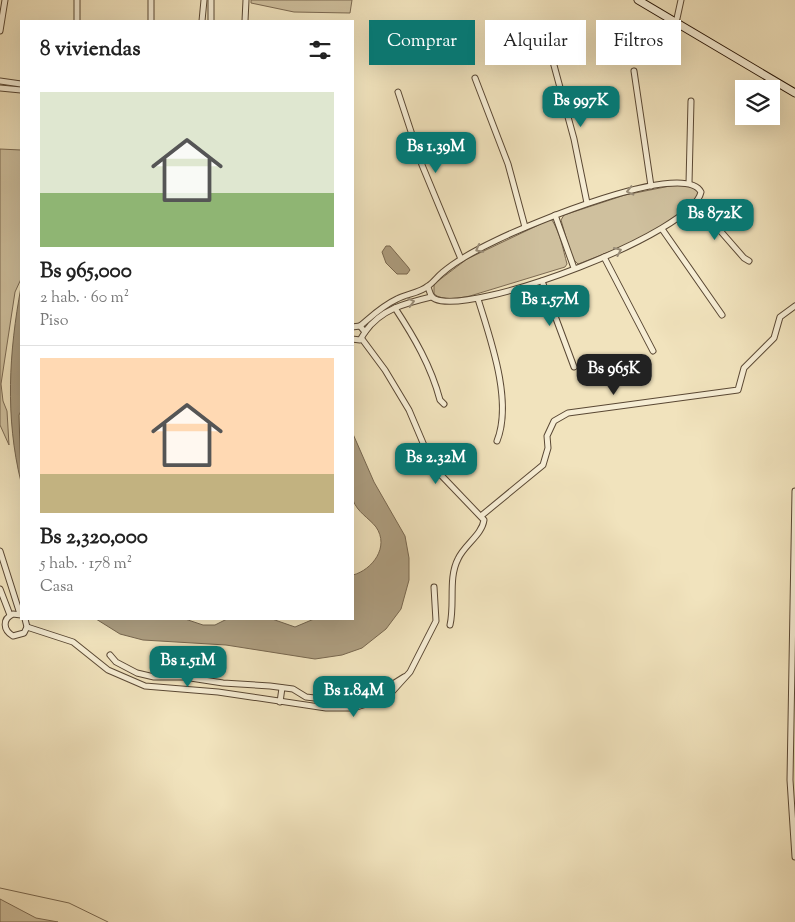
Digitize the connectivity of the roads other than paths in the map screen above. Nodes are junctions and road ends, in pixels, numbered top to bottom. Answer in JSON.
{"nodes":[{"id":1,"x":5,"y":0,"type":"edge"},
{"id":2,"x":77,"y":0,"type":"edge"},
{"id":3,"x":151,"y":0,"type":"edge"},
{"id":4,"x":204,"y":0,"type":"edge"},
{"id":5,"x":211,"y":0,"type":"edge"},
{"id":6,"x":246,"y":0,"type":"edge"},
{"id":7,"x":638,"y":0,"type":"edge"},
{"id":8,"x":681,"y":0,"type":"edge"},
{"id":9,"x":77,"y":20,"type":"edge"},
{"id":10,"x":151,"y":20,"type":"edge"},
{"id":11,"x":202,"y":20,"type":"edge"},
{"id":12,"x":211,"y":20,"type":"edge"},
{"id":13,"x":245,"y":20,"type":"edge"},
{"id":14,"x":671,"y":20,"type":"edge"},
{"id":15,"x":677,"y":20,"type":"edge"},
{"id":16,"x":681,"y":26,"type":"edge"},
{"id":17,"x":0,"y":31,"type":"edge"},
{"id":18,"x":554,"y":65,"type":"edge"},
{"id":19,"x":634,"y":71,"type":"dead end"},
{"id":20,"x":475,"y":78,"type":"dead end"},
{"id":21,"x":0,"y":81,"type":"edge"},
{"id":22,"x":20,"y":84,"type":"edge"},
{"id":23,"x":0,"y":88,"type":"edge"},
{"id":24,"x":20,"y":90,"type":"edge"},
{"id":25,"x":398,"y":92,"type":"dead end"},
{"id":26,"x":795,"y":93,"type":"edge"},
{"id":27,"x":691,"y":101,"type":"dead end"},
{"id":28,"x":689,"y":183,"type":"junction"},
{"id":29,"x":651,"y":186,"type":"junction"},
{"id":30,"x":696,"y":203,"type":"junction"},
{"id":31,"x":587,"y":204,"type":"junction"},
{"id":32,"x":555,"y":215,"type":"junction"},
{"id":33,"x":525,"y":227,"type":"junction"},
{"id":34,"x":662,"y":229,"type":"junction"},
{"id":35,"x":604,"y":257,"type":"junction"},
{"id":36,"x":461,"y":259,"type":"junction"},
{"id":37,"x":749,"y":262,"type":"dead end"},
{"id":38,"x":574,"y":268,"type":"junction"},
{"id":39,"x":542,"y":281,"type":"junction"},
{"id":40,"x":428,"y":287,"type":"junction"},
{"id":41,"x":431,"y":297,"type":"junction"},
{"id":42,"x":478,"y":299,"type":"junction"},
{"id":43,"x":795,"y":306,"type":"edge"},
{"id":44,"x":395,"y":308,"type":"junction"},
{"id":45,"x":722,"y":315,"type":"dead end"},
{"id":46,"x":355,"y":326,"type":"edge"},
{"id":47,"x":365,"y":332,"type":"junction"},
{"id":48,"x":362,"y":339,"type":"junction"},
{"id":49,"x":354,"y":341,"type":"edge"},
{"id":50,"x":653,"y":351,"type":"dead end"},
{"id":51,"x":574,"y":367,"type":"dead end"},
{"id":52,"x":444,"y":404,"type":"dead end"},
{"id":53,"x":497,"y":441,"type":"dead end"},
{"id":54,"x":795,"y":491,"type":"edge"},
{"id":55,"x":481,"y":516,"type":"junction"},
{"id":56,"x":0,"y":551,"type":"edge"},
{"id":57,"x":434,"y":587,"type":"dead end"},
{"id":58,"x":0,"y":589,"type":"edge"},
{"id":59,"x":20,"y":611,"type":"edge"},
{"id":60,"x":20,"y":614,"type":"edge"},
{"id":61,"x":10,"y":615,"type":"junction"},
{"id":62,"x":26,"y":620,"type":"edge"},
{"id":63,"x":3,"y":621,"type":"edge"},
{"id":64,"x":450,"y":626,"type":"dead end"},
{"id":65,"x":27,"y":627,"type":"junction"},
{"id":66,"x":3,"y":629,"type":"edge"},
{"id":67,"x":110,"y":655,"type":"dead end"},
{"id":68,"x":410,"y":672,"type":"junction"},
{"id":69,"x":282,"y":688,"type":"junction"},
{"id":70,"x":280,"y":702,"type":"junction"},
{"id":71,"x":795,"y":856,"type":"edge"}],
"edges":[{"from":1,"to":17,"type":"street"},
{"from":2,"to":9,"type":"street"},
{"from":3,"to":10,"type":"street"},
{"from":4,"to":11,"type":"street"},
{"from":5,"to":12,"type":"street"},
{"from":6,"to":13,"type":"street"},
{"from":7,"to":14,"type":"main road"},
{"from":8,"to":15,"type":"street"},
{"from":16,"to":26,"type":"main road"},
{"from":18,"to":31,"type":"street"},
{"from":19,"to":29,"type":"street"},
{"from":20,"to":33,"type":"street"},
{"from":21,"to":22,"type":"street"},
{"from":23,"to":24,"type":"street"},
{"from":25,"to":36,"type":"street"},
{"from":27,"to":28,"type":"street"},
{"from":28,"to":29,"type":"street"},
{"from":28,"to":30,"type":"street"},
{"from":29,"to":31,"type":"street","one_way":true},
{"from":30,"to":34,"type":"street"},
{"from":30,"to":37,"type":"street"},
{"from":31,"to":32,"type":"street"},
{"from":32,"to":33,"type":"street"},
{"from":32,"to":38,"type":"street"},
{"from":33,"to":36,"type":"street","one_way":true},
{"from":35,"to":34,"type":"street","one_way":true},
{"from":34,"to":45,"type":"street"},
{"from":35,"to":38,"type":"street"},
{"from":35,"to":50,"type":"street"},
{"from":36,"to":40,"type":"street"},
{"from":38,"to":39,"type":"street"},
{"from":39,"to":42,"type":"street"},
{"from":39,"to":51,"type":"street"},
{"from":40,"to":41,"type":"street"},
{"from":40,"to":46,"type":"street"},
{"from":41,"to":42,"type":"street"},
{"from":44,"to":41,"type":"street","one_way":true},
{"from":42,"to":53,"type":"street"},
{"from":43,"to":55,"type":"street"},
{"from":44,"to":47,"type":"street"},
{"from":44,"to":52,"type":"street"},
{"from":46,"to":47,"type":"street"},
{"from":47,"to":48,"type":"street"},
{"from":48,"to":49,"type":"street"},
{"from":48,"to":55,"type":"street"},
{"from":54,"to":71,"type":"street"},
{"from":55,"to":64,"type":"street"},
{"from":56,"to":59,"type":"street"},
{"from":57,"to":68,"type":"street"},
{"from":58,"to":61,"type":"street"},
{"from":60,"to":61,"type":"street"},
{"from":61,"to":63,"type":"street"},
{"from":62,"to":65,"type":"street"},
{"from":63,"to":66,"type":"street"},
{"from":65,"to":66,"type":"street"},
{"from":65,"to":70,"type":"street"},
{"from":67,"to":69,"type":"street"},
{"from":68,"to":69,"type":"street"},
{"from":68,"to":70,"type":"street"},
{"from":69,"to":70,"type":"street"}]}
